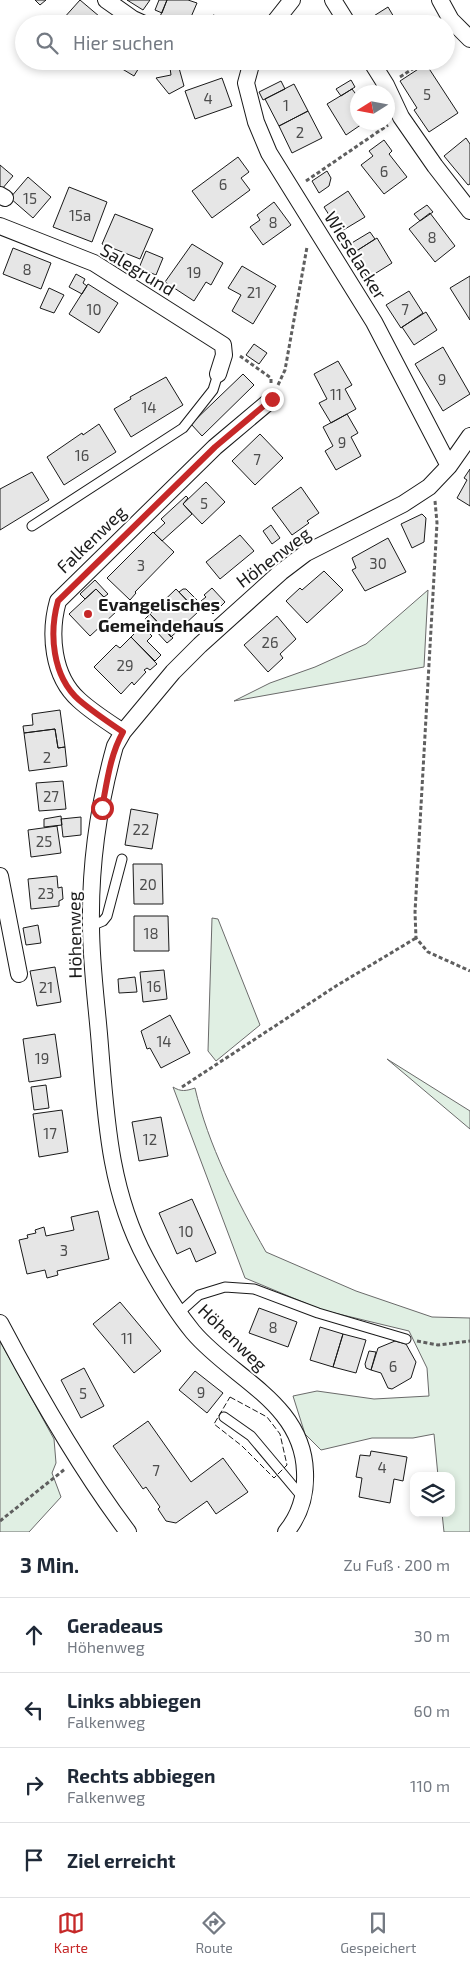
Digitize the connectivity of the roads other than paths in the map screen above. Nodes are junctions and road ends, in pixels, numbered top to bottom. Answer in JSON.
{"nodes":[{"id":1,"x":106,"y":0,"type":"edge"},
{"id":2,"x":292,"y":0,"type":"edge"},
{"id":3,"x":333,"y":0,"type":"edge"},
{"id":4,"x":440,"y":0,"type":"edge"},
{"id":5,"x":127,"y":15,"type":"edge"},
{"id":6,"x":280,"y":15,"type":"edge"},
{"id":7,"x":342,"y":15,"type":"edge"},
{"id":8,"x":448,"y":15,"type":"edge"},
{"id":9,"x":455,"y":24,"type":"edge"},
{"id":10,"x":470,"y":39,"type":"edge"},
{"id":11,"x":248,"y":70,"type":"edge"},
{"id":12,"x":377,"y":70,"type":"edge"},
{"id":13,"x":470,"y":211,"type":"edge"},
{"id":14,"x":0,"y":226,"type":"edge"},
{"id":15,"x":218,"y":374,"type":"joint"},
{"id":16,"x":272,"y":399,"type":"road end"},
{"id":17,"x":470,"y":436,"type":"edge"},
{"id":18,"x":449,"y":466,"type":"junction"},
{"id":19,"x":32,"y":526,"type":"dead end"},
{"id":20,"x":123,"y":732,"type":"junction"},
{"id":21,"x":122,"y":859,"type":"dead end"},
{"id":22,"x":0,"y":876,"type":"edge"},
{"id":23,"x":91,"y":926,"type":"junction"},
{"id":24,"x":19,"y":974,"type":"dead end"},
{"id":25,"x":180,"y":1312,"type":"junction"},
{"id":26,"x":0,"y":1323,"type":"edge"},
{"id":27,"x":406,"y":1339,"type":"road end"},
{"id":28,"x":224,"y":1418,"type":"dead end"},
{"id":29,"x":303,"y":1498,"type":"junction"},
{"id":30,"x":128,"y":1532,"type":"edge"},
{"id":31,"x":286,"y":1532,"type":"edge"}],
"edges":[{"from":1,"to":5,"type":"street"},
{"from":2,"to":6,"type":"street"},
{"from":3,"to":7,"type":"street"},
{"from":4,"to":8,"type":"street"},
{"from":9,"to":10,"type":"street"},
{"from":11,"to":18,"type":"street","name":"Wieselacker"},
{"from":12,"to":13,"type":"street"},
{"from":14,"to":15,"type":"street","name":"Salegrund"},
{"from":15,"to":19,"type":"lane"},
{"from":16,"to":20,"type":"street","name":"Falkenweg"},
{"from":17,"to":18,"type":"street","name":"Höhenweg"},
{"from":18,"to":20,"type":"street","name":"Höhenweg"},
{"from":20,"to":23,"type":"street","name":"Höhenweg"},
{"from":21,"to":23,"type":"lane"},
{"from":22,"to":24,"type":"street"},
{"from":23,"to":25,"type":"street","name":"Höhenweg"},
{"from":25,"to":27,"type":"lane"},
{"from":25,"to":29,"type":"street","name":"Höhenweg"},
{"from":26,"to":30,"type":"street"},
{"from":28,"to":29,"type":"lane"},
{"from":29,"to":31,"type":"street","name":"Höhenweg"}]}
